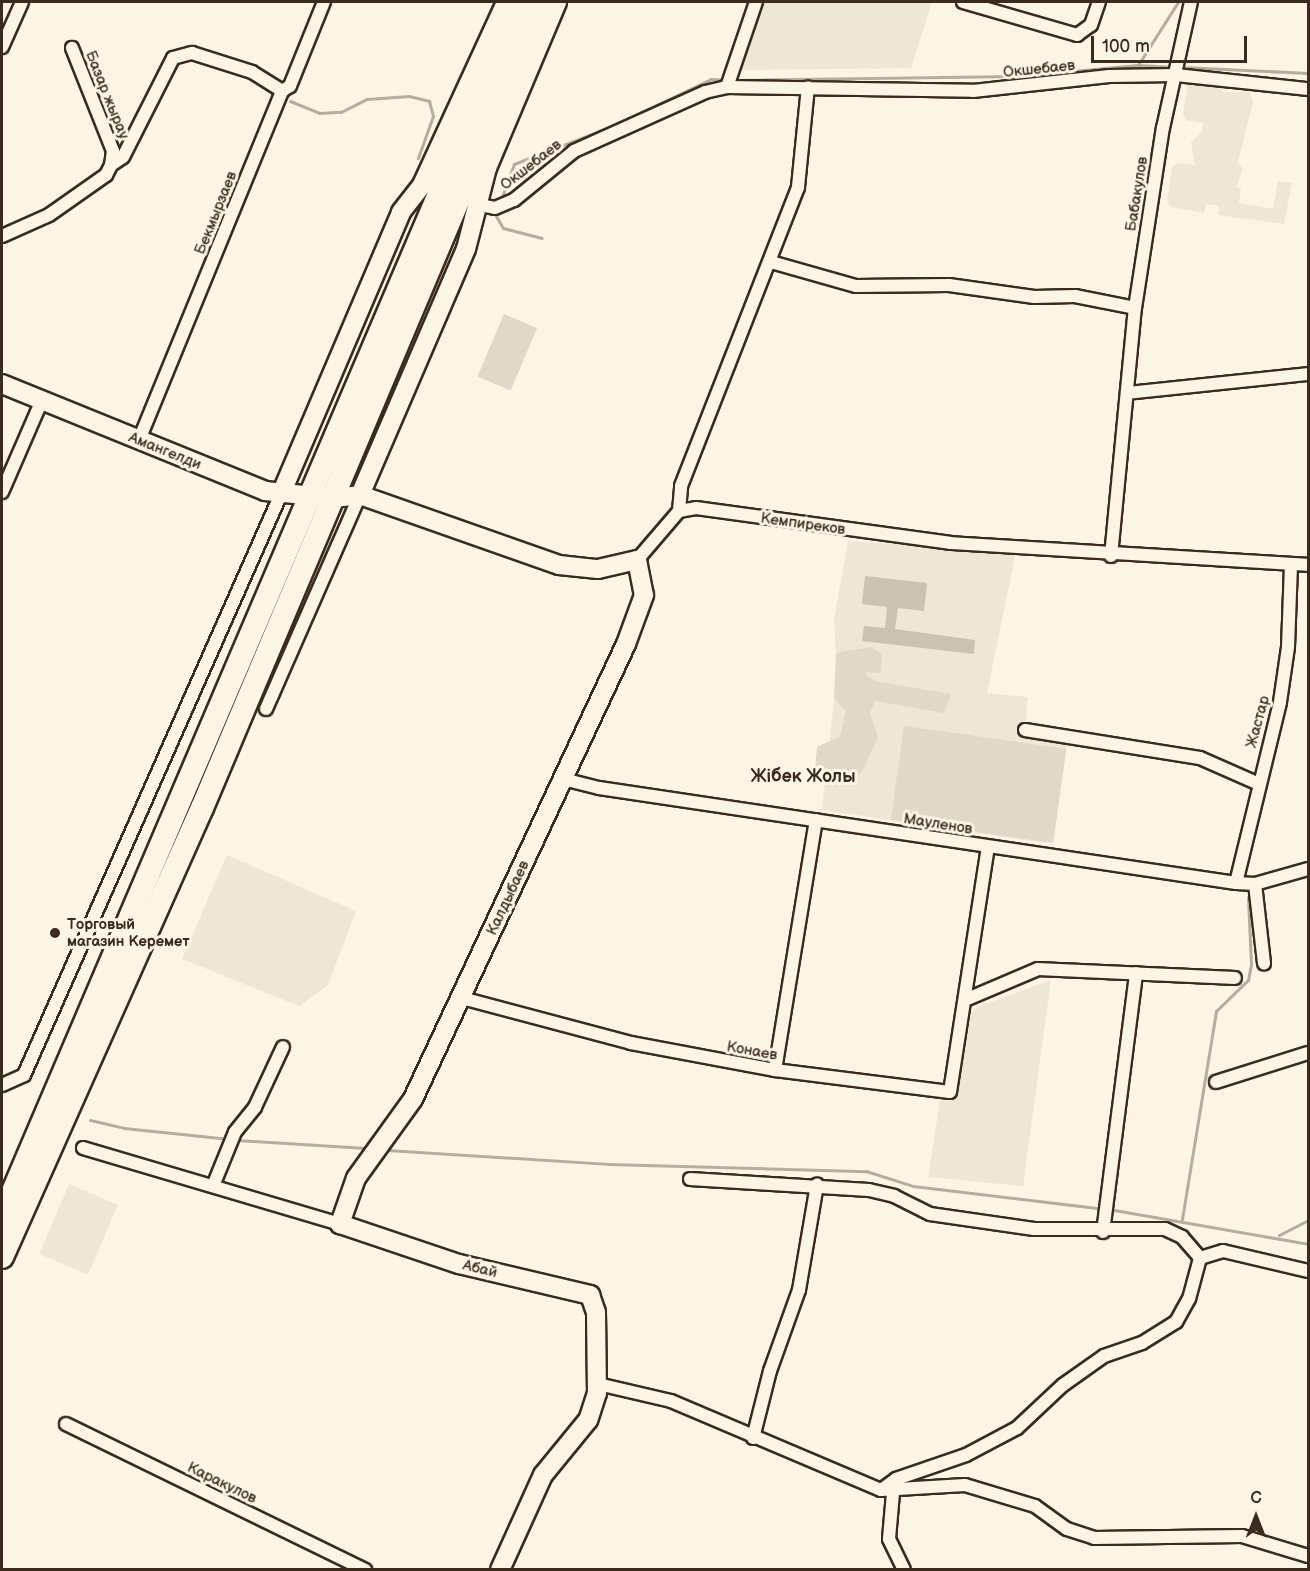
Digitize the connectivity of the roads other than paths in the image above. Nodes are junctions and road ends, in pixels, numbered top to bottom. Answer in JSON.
{"nodes":[{"id":1,"x":22,"y":2,"type":"edge"},
{"id":2,"x":324,"y":2,"type":"edge"},
{"id":3,"x":506,"y":2,"type":"edge"},
{"id":4,"x":521,"y":2,"type":"edge"},
{"id":5,"x":542,"y":2,"type":"edge"},
{"id":6,"x":557,"y":2,"type":"edge"},
{"id":7,"x":756,"y":2,"type":"edge"},
{"id":8,"x":963,"y":2,"type":"edge"},
{"id":9,"x":1099,"y":2,"type":"edge"},
{"id":10,"x":1191,"y":2,"type":"edge"},
{"id":11,"x":2,"y":47,"type":"edge"},
{"id":12,"x":72,"y":48,"type":"dead end"},
{"id":13,"x":1176,"y":75,"type":"junction"},
{"id":14,"x":727,"y":87,"type":"junction"},
{"id":15,"x":808,"y":87,"type":"junction"},
{"id":16,"x":1308,"y":89,"type":"edge"},
{"id":17,"x":282,"y":91,"type":"junction"},
{"id":18,"x":111,"y":165,"type":"junction"},
{"id":19,"x":475,"y":204,"type":"junction"},
{"id":20,"x":2,"y":236,"type":"edge"},
{"id":21,"x":771,"y":262,"type":"junction"},
{"id":22,"x":1135,"y":308,"type":"junction"},
{"id":23,"x":1308,"y":374,"type":"edge"},
{"id":24,"x":2,"y":384,"type":"edge"},
{"id":25,"x":1127,"y":393,"type":"junction"},
{"id":26,"x":42,"y":400,"type":"junction"},
{"id":27,"x":139,"y":440,"type":"junction"},
{"id":28,"x":2,"y":492,"type":"edge"},
{"id":29,"x":281,"y":494,"type":"junction"},
{"id":30,"x":360,"y":495,"type":"junction"},
{"id":31,"x":307,"y":496,"type":"junction"},
{"id":32,"x":333,"y":498,"type":"junction"},
{"id":33,"x":679,"y":512,"type":"junction"},
{"id":34,"x":1111,"y":556,"type":"junction"},
{"id":35,"x":637,"y":560,"type":"junction"},
{"id":36,"x":1308,"y":565,"type":"edge"},
{"id":37,"x":1291,"y":566,"type":"junction"},
{"id":38,"x":266,"y":709,"type":"dead end"},
{"id":39,"x":1025,"y":730,"type":"dead end"},
{"id":40,"x":562,"y":779,"type":"junction"},
{"id":41,"x":1257,"y":783,"type":"junction"},
{"id":42,"x":816,"y":820,"type":"junction"},
{"id":43,"x":988,"y":847,"type":"junction"},
{"id":44,"x":1308,"y":869,"type":"edge"},
{"id":45,"x":1236,"y":883,"type":"junction"},
{"id":46,"x":1255,"y":884,"type":"junction"},
{"id":47,"x":1264,"y":963,"type":"dead end"},
{"id":48,"x":1136,"y":973,"type":"junction"},
{"id":49,"x":1235,"y":978,"type":"dead end"},
{"id":50,"x":462,"y":998,"type":"junction"},
{"id":51,"x":965,"y":1000,"type":"junction"},
{"id":52,"x":87,"y":1009,"type":"junction"},
{"id":53,"x":110,"y":1020,"type":"junction"},
{"id":54,"x":283,"y":1047,"type":"dead end"},
{"id":55,"x":1308,"y":1053,"type":"edge"},
{"id":56,"x":775,"y":1071,"type":"junction"},
{"id":57,"x":1216,"y":1082,"type":"dead end"},
{"id":58,"x":2,"y":1085,"type":"edge"},
{"id":59,"x":83,"y":1148,"type":"dead end"},
{"id":60,"x":27,"y":1179,"type":"junction"},
{"id":61,"x":690,"y":1179,"type":"dead end"},
{"id":62,"x":817,"y":1185,"type":"junction"},
{"id":63,"x":213,"y":1186,"type":"junction"},
{"id":64,"x":2,"y":1217,"type":"edge"},
{"id":65,"x":340,"y":1224,"type":"junction"},
{"id":66,"x":1103,"y":1232,"type":"junction"},
{"id":67,"x":2,"y":1257,"type":"edge"},
{"id":68,"x":1200,"y":1258,"type":"junction"},
{"id":69,"x":1308,"y":1271,"type":"edge"},
{"id":70,"x":598,"y":1384,"type":"junction"},
{"id":71,"x":66,"y":1424,"type":"dead end"},
{"id":72,"x":753,"y":1438,"type":"junction"},
{"id":73,"x":881,"y":1490,"type":"junction"},
{"id":74,"x":893,"y":1493,"type":"junction"},
{"id":75,"x":1308,"y":1556,"type":"edge"},
{"id":76,"x":365,"y":1569,"type":"edge"},
{"id":77,"x":500,"y":1569,"type":"edge"},
{"id":78,"x":904,"y":1569,"type":"edge"}],
"edges":[{"from":1,"to":11,"type":"street"},
{"from":2,"to":17,"type":"street","name":"Бекмырзаев"},
{"from":3,"to":29,"type":"main road"},
{"from":4,"to":31,"type":"highway"},
{"from":5,"to":32,"type":"highway"},
{"from":6,"to":19,"type":"main road"},
{"from":7,"to":14,"type":"street"},
{"from":8,"to":9,"type":"street"},
{"from":10,"to":13,"type":"street","name":"Бабакулов"},
{"from":12,"to":18,"type":"street","name":"Базар жырау"},
{"from":13,"to":15,"type":"street","name":"Окшебаев"},
{"from":13,"to":16,"type":"street","name":"Окшебаев"},
{"from":13,"to":22,"type":"street","name":"Бабакулов"},
{"from":14,"to":15,"type":"street","name":"Окшебаев"},
{"from":14,"to":19,"type":"street","name":"Окшебаев"},
{"from":15,"to":21,"type":"street"},
{"from":17,"to":18,"type":"street"},
{"from":17,"to":27,"type":"street","name":"Бекмырзаев"},
{"from":18,"to":20,"type":"street"},
{"from":19,"to":30,"type":"main road"},
{"from":21,"to":22,"type":"street"},
{"from":21,"to":33,"type":"street"},
{"from":22,"to":25,"type":"street","name":"Бабакулов"},
{"from":23,"to":25,"type":"street"},
{"from":24,"to":26,"type":"main road","name":"Амангелди"},
{"from":25,"to":34,"type":"street","name":"Бабакулов"},
{"from":26,"to":27,"type":"main road","name":"Амангелди"},
{"from":26,"to":28,"type":"street"},
{"from":27,"to":29,"type":"main road","name":"Амангелди"},
{"from":29,"to":31,"type":"main road","name":"Амангелди"},
{"from":29,"to":58,"type":"street"},
{"from":30,"to":32,"type":"main road"},
{"from":30,"to":35,"type":"main road"},
{"from":30,"to":38,"type":"street"},
{"from":31,"to":32,"type":"main road","name":"Амангелди"},
{"from":31,"to":52,"type":"highway"},
{"from":32,"to":53,"type":"highway"},
{"from":33,"to":34,"type":"street","name":"Кемпиреков"},
{"from":33,"to":35,"type":"street"},
{"from":34,"to":37,"type":"street","name":"Кемпиреков"},
{"from":35,"to":40,"type":"main road","name":"Калдыбаев"},
{"from":36,"to":37,"type":"street","name":"Кемпиреков"},
{"from":37,"to":41,"type":"street","name":"Жастар"},
{"from":39,"to":41,"type":"street"},
{"from":40,"to":42,"type":"street","name":"Мауленов"},
{"from":40,"to":50,"type":"main road","name":"Калдыбаев"},
{"from":41,"to":45,"type":"street","name":"Жастар"},
{"from":42,"to":43,"type":"street","name":"Мауленов"},
{"from":42,"to":56,"type":"street"},
{"from":43,"to":45,"type":"street","name":"Мауленов"},
{"from":43,"to":51,"type":"street","name":"Конаев"},
{"from":44,"to":46,"type":"street","name":"Мауленов"},
{"from":45,"to":46,"type":"street","name":"Мауленов"},
{"from":46,"to":47,"type":"street"},
{"from":48,"to":49,"type":"street"},
{"from":48,"to":51,"type":"street"},
{"from":48,"to":66,"type":"street"},
{"from":50,"to":56,"type":"street","name":"Конаев"},
{"from":50,"to":65,"type":"main road","name":"Калдыбаев"},
{"from":51,"to":56,"type":"street","name":"Конаев"},
{"from":52,"to":53,"type":"highway"},
{"from":52,"to":60,"type":"highway"},
{"from":53,"to":60,"type":"highway"},
{"from":54,"to":63,"type":"street"},
{"from":55,"to":57,"type":"street"},
{"from":59,"to":63,"type":"street","name":"Абай"},
{"from":60,"to":64,"type":"highway"},
{"from":60,"to":67,"type":"highway"},
{"from":61,"to":62,"type":"street"},
{"from":62,"to":66,"type":"street"},
{"from":62,"to":72,"type":"street"},
{"from":63,"to":65,"type":"street","name":"Абай"},
{"from":65,"to":70,"type":"main road","name":"Абай"},
{"from":66,"to":68,"type":"street"},
{"from":68,"to":69,"type":"street"},
{"from":68,"to":73,"type":"street"},
{"from":70,"to":72,"type":"street"},
{"from":70,"to":77,"type":"main road","name":"Абай"},
{"from":71,"to":76,"type":"street","name":"Каракулов"},
{"from":72,"to":73,"type":"street"},
{"from":73,"to":74,"type":"street"},
{"from":74,"to":75,"type":"street"},
{"from":74,"to":78,"type":"street"}]}
